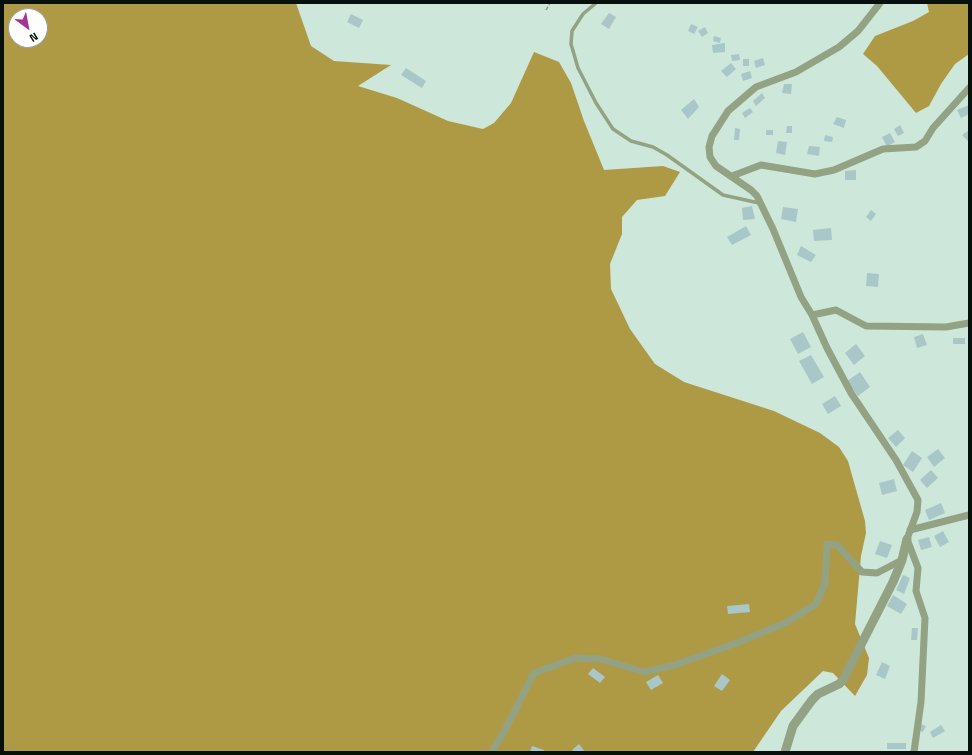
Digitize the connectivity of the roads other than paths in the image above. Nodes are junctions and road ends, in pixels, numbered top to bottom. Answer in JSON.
{"nodes":[{"id":1,"x":596,"y":3,"type":"edge"},
{"id":2,"x":880,"y":3,"type":"edge"},
{"id":3,"x":969,"y":88,"type":"edge"},
{"id":4,"x":732,"y":176,"type":"junction"},
{"id":5,"x":760,"y":203,"type":"junction"},
{"id":6,"x":812,"y":315,"type":"junction"},
{"id":7,"x":969,"y":323,"type":"edge"},
{"id":8,"x":969,"y":515,"type":"edge"},
{"id":9,"x":908,"y":534,"type":"junction"},
{"id":10,"x":902,"y":560,"type":"junction"},
{"id":11,"x":492,"y":752,"type":"edge"},
{"id":12,"x":785,"y":752,"type":"edge"},
{"id":13,"x":914,"y":752,"type":"edge"}],
"edges":[{"from":1,"to":5,"type":"lane"},
{"from":2,"to":4,"type":"street"},
{"from":3,"to":4,"type":"street"},
{"from":4,"to":5,"type":"street"},
{"from":5,"to":6,"type":"street"},
{"from":6,"to":7,"type":"street"},
{"from":6,"to":9,"type":"street"},
{"from":8,"to":9,"type":"street"},
{"from":9,"to":10,"type":"street"},
{"from":9,"to":13,"type":"street"},
{"from":10,"to":11,"type":"street"},
{"from":10,"to":12,"type":"street"}]}
